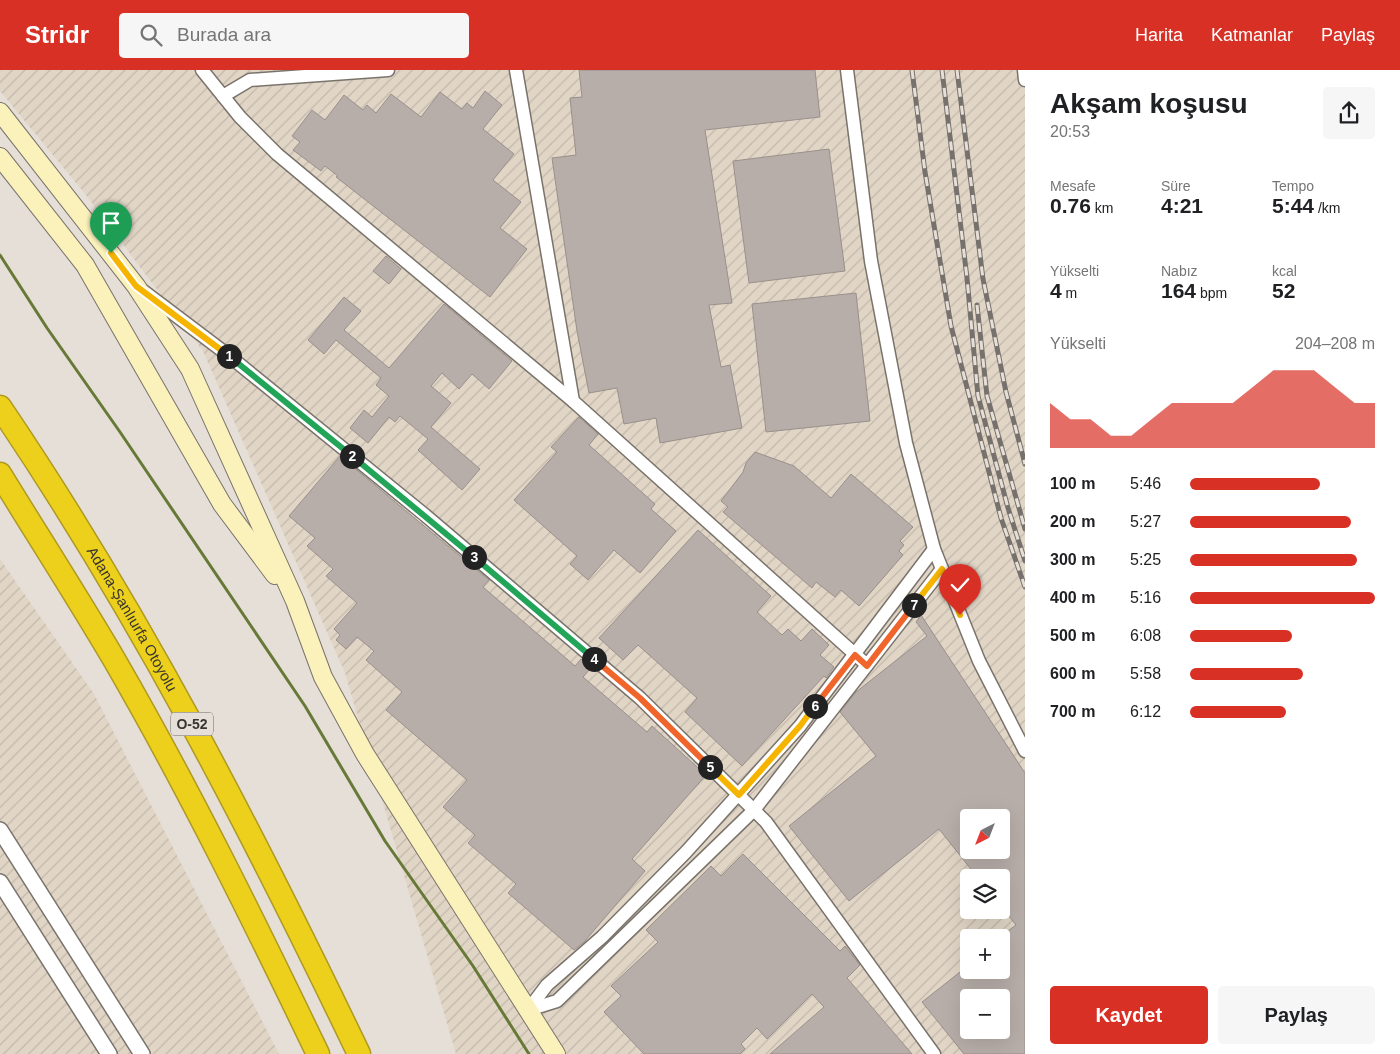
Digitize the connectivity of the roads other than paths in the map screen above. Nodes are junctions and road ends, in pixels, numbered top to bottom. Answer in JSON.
{"nodes":[{"id":1,"x":202,"y":70,"type":"edge"},
{"id":2,"x":388,"y":70,"type":"edge"},
{"id":3,"x":516,"y":70,"type":"edge"},
{"id":4,"x":847,"y":70,"type":"edge"},
{"id":5,"x":1024,"y":70,"type":"edge"},
{"id":6,"x":1025,"y":80,"type":"edge"},
{"id":7,"x":223,"y":96,"type":"junction"},
{"id":8,"x":0,"y":112,"type":"edge"},
{"id":9,"x":0,"y":157,"type":"edge"},
{"id":10,"x":136,"y":286,"type":"junction"},
{"id":11,"x":573,"y":401,"type":"junction"},
{"id":12,"x":0,"y":407,"type":"edge"},
{"id":13,"x":0,"y":474,"type":"edge"},
{"id":14,"x":934,"y":549,"type":"junction"},
{"id":15,"x":942,"y":569,"type":"junction"},
{"id":16,"x":295,"y":601,"type":"junction"},
{"id":17,"x":855,"y":655,"type":"junction"},
{"id":18,"x":867,"y":666,"type":"junction"},
{"id":19,"x":1025,"y":751,"type":"edge"},
{"id":20,"x":739,"y":795,"type":"junction"},
{"id":21,"x":754,"y":810,"type":"junction"},
{"id":22,"x":0,"y":830,"type":"edge"},
{"id":23,"x":0,"y":882,"type":"edge"},
{"id":24,"x":528,"y":1010,"type":"junction"},
{"id":25,"x":109,"y":1054,"type":"edge"},
{"id":26,"x":142,"y":1054,"type":"edge"},
{"id":27,"x":318,"y":1054,"type":"edge"},
{"id":28,"x":359,"y":1054,"type":"edge"},
{"id":29,"x":556,"y":1054,"type":"edge"},
{"id":30,"x":934,"y":1054,"type":"edge"}],
"edges":[{"from":1,"to":7,"type":"street"},
{"from":2,"to":7,"type":"street"},
{"from":3,"to":11,"type":"street"},
{"from":4,"to":14,"type":"street"},
{"from":5,"to":6,"type":"street"},
{"from":7,"to":11,"type":"street"},
{"from":8,"to":10,"type":"main road"},
{"from":9,"to":16,"type":"main road"},
{"from":10,"to":16,"type":"main road"},
{"from":10,"to":20,"type":"street"},
{"from":11,"to":17,"type":"street"},
{"from":12,"to":28,"type":"highway","name":"Adana-Şanlıurfa Otoyolu","number":"O-52"},
{"from":13,"to":27,"type":"highway","number":"O-52"},
{"from":14,"to":15,"type":"street"},
{"from":14,"to":17,"type":"street"},
{"from":15,"to":18,"type":"street"},
{"from":15,"to":19,"type":"street"},
{"from":16,"to":24,"type":"main road"},
{"from":17,"to":18,"type":"street"},
{"from":17,"to":20,"type":"street"},
{"from":18,"to":21,"type":"street"},
{"from":20,"to":21,"type":"street"},
{"from":20,"to":24,"type":"street"},
{"from":21,"to":24,"type":"street"},
{"from":21,"to":30,"type":"street"},
{"from":22,"to":26,"type":"street"},
{"from":23,"to":25,"type":"street"},
{"from":24,"to":29,"type":"main road"}]}
